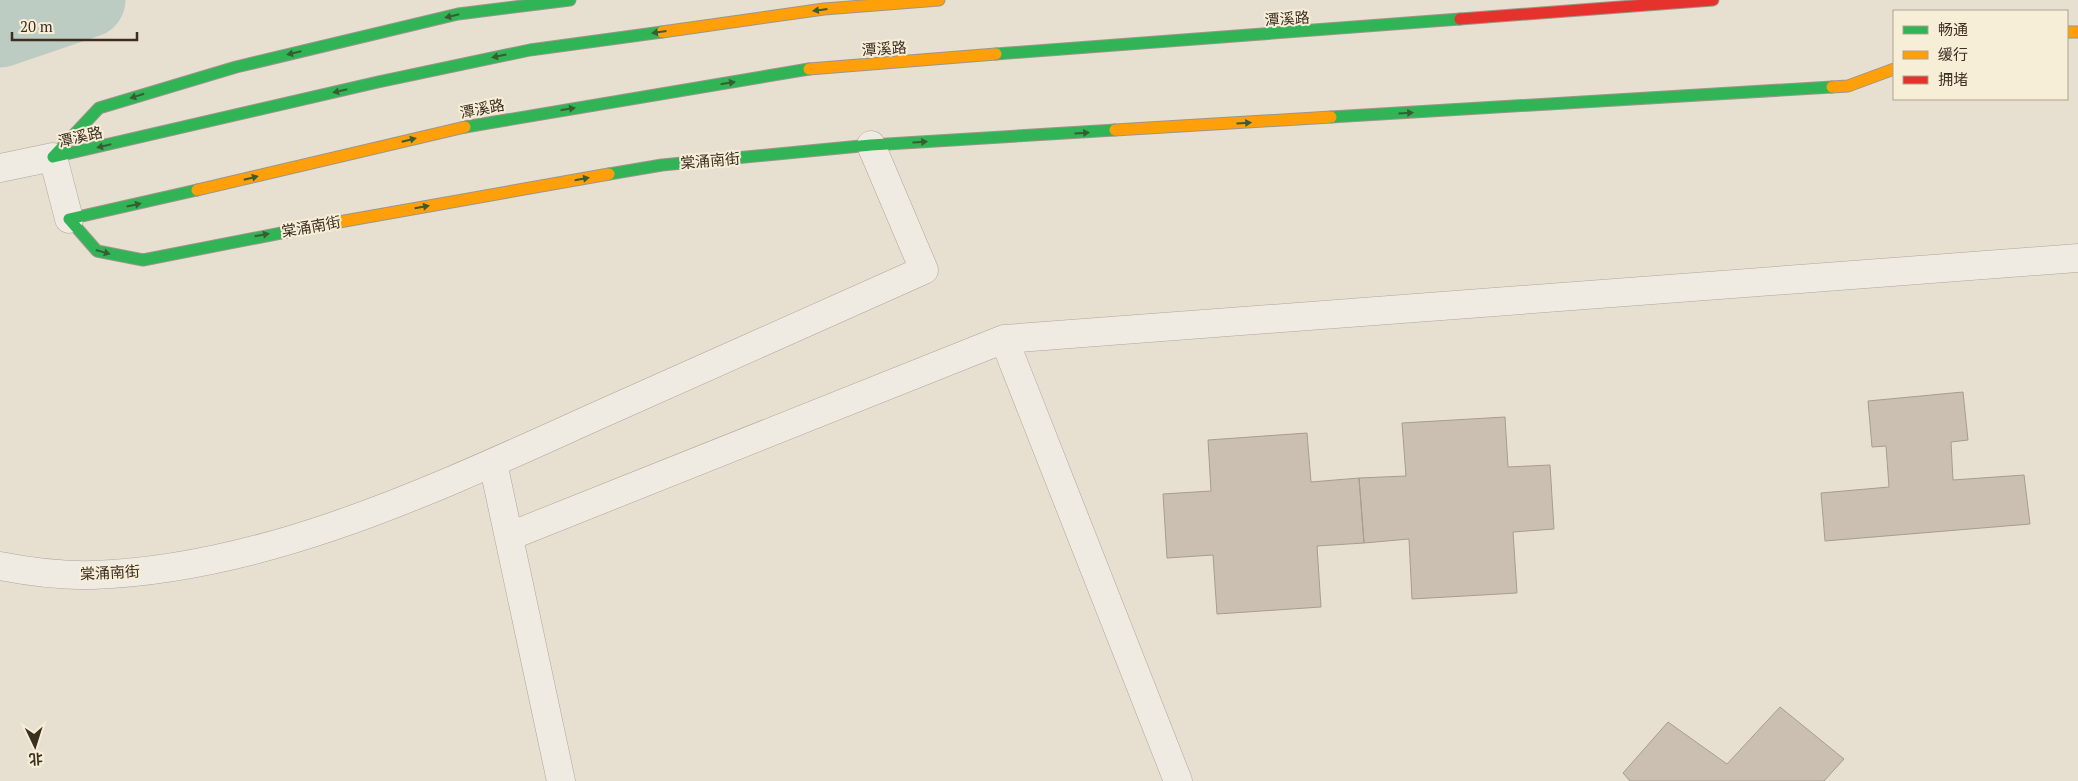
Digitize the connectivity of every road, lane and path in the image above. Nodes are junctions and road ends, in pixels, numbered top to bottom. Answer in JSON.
{"nodes":[{"id":1,"x":570,"y":0,"type":"edge"},
{"id":2,"x":938,"y":0,"type":"edge"},
{"id":3,"x":1713,"y":0,"type":"edge"},
{"id":4,"x":1893,"y":69,"type":"edge"},
{"id":5,"x":871,"y":145,"type":"junction"},
{"id":6,"x":53,"y":157,"type":"junction"},
{"id":7,"x":0,"y":168,"type":"edge"},
{"id":8,"x":69,"y":219,"type":"junction"},
{"id":9,"x":2078,"y":258,"type":"edge"},
{"id":10,"x":1004,"y":339,"type":"junction"},
{"id":11,"x":493,"y":462,"type":"junction"},
{"id":12,"x":510,"y":536,"type":"junction"},
{"id":13,"x":0,"y":566,"type":"edge"},
{"id":14,"x":561,"y":781,"type":"edge"},
{"id":15,"x":1178,"y":781,"type":"edge"}],
"edges":[{"from":1,"to":6,"type":"main road","one_way":true},
{"from":2,"to":6,"type":"main road","name":"潭溪路","one_way":true},
{"from":8,"to":3,"type":"main road","name":"潭溪路","one_way":true},
{"from":5,"to":4,"type":"main road","one_way":true},
{"from":8,"to":5,"type":"main road","name":"棠涌南街","one_way":true},
{"from":5,"to":11,"type":"street","name":"棠涌南街"},
{"from":6,"to":7,"type":"street"},
{"from":6,"to":8,"type":"street","name":"棠涌南街"},
{"from":9,"to":10,"type":"street"},
{"from":10,"to":12,"type":"street"},
{"from":10,"to":15,"type":"street"},
{"from":11,"to":12,"type":"street"},
{"from":11,"to":13,"type":"street","name":"棠涌南街"},
{"from":12,"to":14,"type":"street"}]}
